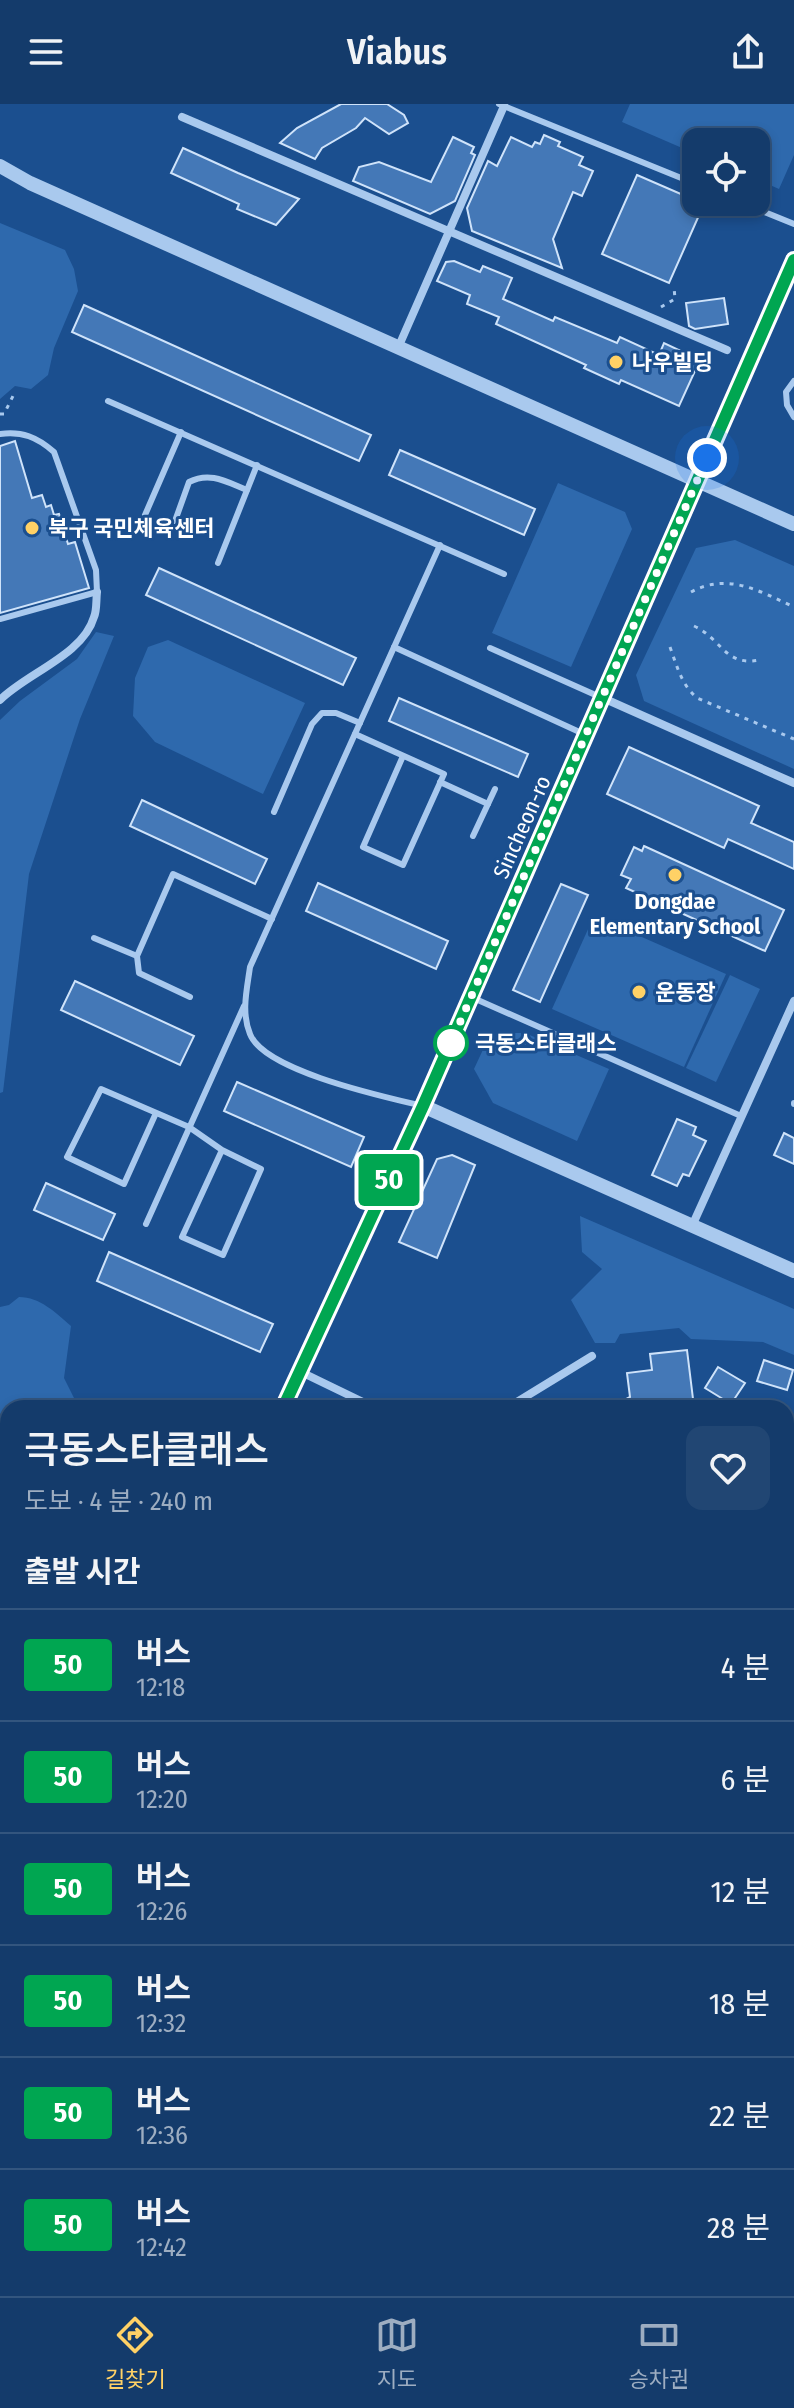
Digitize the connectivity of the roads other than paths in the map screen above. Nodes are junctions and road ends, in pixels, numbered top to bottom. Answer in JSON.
{"nodes":[{"id":1,"x":501,"y":105,"type":"edge"},
{"id":2,"x":182,"y":117,"type":"dead end"},
{"id":3,"x":0,"y":166,"type":"edge"},
{"id":4,"x":682,"y":178,"type":"edge"},
{"id":5,"x":770,"y":214,"type":"edge"},
{"id":6,"x":794,"y":224,"type":"edge"},
{"id":7,"x":449,"y":234,"type":"junction"},
{"id":8,"x":794,"y":260,"type":"edge"},
{"id":9,"x":398,"y":348,"type":"junction"},
{"id":10,"x":727,"y":350,"type":"dead end"},
{"id":11,"x":794,"y":381,"type":"edge"},
{"id":12,"x":108,"y":401,"type":"dead end"},
{"id":13,"x":794,"y":417,"type":"edge"},
{"id":14,"x":181,"y":432,"type":"junction"},
{"id":15,"x":0,"y":434,"type":"edge"},
{"id":16,"x":257,"y":465,"type":"junction"},
{"id":17,"x":696,"y":481,"type":"junction"},
{"id":18,"x":247,"y":490,"type":"junction"},
{"id":19,"x":145,"y":515,"type":"dead end"},
{"id":20,"x":175,"y":521,"type":"dead end"},
{"id":21,"x":794,"y":524,"type":"edge"},
{"id":22,"x":440,"y":545,"type":"junction"},
{"id":23,"x":218,"y":563,"type":"dead end"},
{"id":24,"x":504,"y":574,"type":"dead end"},
{"id":25,"x":97,"y":592,"type":"junction"},
{"id":26,"x":0,"y":619,"type":"edge"},
{"id":27,"x":394,"y":647,"type":"junction"},
{"id":28,"x":490,"y":648,"type":"dead end"},
{"id":29,"x":603,"y":698,"type":"junction"},
{"id":30,"x":0,"y":700,"type":"edge"},
{"id":31,"x":360,"y":723,"type":"junction"},
{"id":32,"x":355,"y":734,"type":"junction"},
{"id":33,"x":586,"y":735,"type":"junction"},
{"id":34,"x":403,"y":756,"type":"junction"},
{"id":35,"x":440,"y":782,"type":"junction"},
{"id":36,"x":794,"y":783,"type":"edge"},
{"id":37,"x":495,"y":789,"type":"dead end"},
{"id":38,"x":488,"y":804,"type":"junction"},
{"id":39,"x":274,"y":812,"type":"dead end"},
{"id":40,"x":473,"y":836,"type":"dead end"},
{"id":41,"x":272,"y":919,"type":"junction"},
{"id":42,"x":94,"y":938,"type":"dead end"},
{"id":43,"x":137,"y":956,"type":"junction"},
{"id":44,"x":190,"y":997,"type":"dead end"},
{"id":45,"x":471,"y":997,"type":"junction"},
{"id":46,"x":794,"y":1001,"type":"edge"},
{"id":47,"x":244,"y":1006,"type":"junction"},
{"id":48,"x":423,"y":1106,"type":"junction"},
{"id":49,"x":156,"y":1113,"type":"junction"},
{"id":50,"x":741,"y":1116,"type":"junction"},
{"id":51,"x":189,"y":1127,"type":"junction"},
{"id":52,"x":222,"y":1150,"type":"junction"},
{"id":53,"x":146,"y":1224,"type":"dead end"},
{"id":54,"x":692,"y":1226,"type":"junction"},
{"id":55,"x":794,"y":1271,"type":"edge"},
{"id":56,"x":592,"y":1356,"type":"dead end"},
{"id":57,"x":301,"y":1372,"type":"junction"},
{"id":58,"x":287,"y":1400,"type":"edge"},
{"id":59,"x":359,"y":1400,"type":"edge"},
{"id":60,"x":520,"y":1400,"type":"edge"}],
"edges":[{"from":1,"to":4,"type":"lane"},
{"from":1,"to":7,"type":"street"},
{"from":2,"to":7,"type":"street"},
{"from":3,"to":9,"type":"street"},
{"from":5,"to":6,"type":"lane"},
{"from":7,"to":9,"type":"street"},
{"from":7,"to":10,"type":"street"},
{"from":8,"to":17,"type":"street","name":"Sincheon-ro"},
{"from":9,"to":17,"type":"street"},
{"from":11,"to":13,"type":"lane"},
{"from":12,"to":14,"type":"lane"},
{"from":14,"to":16,"type":"lane"},
{"from":14,"to":19,"type":"lane"},
{"from":15,"to":25,"type":"lane"},
{"from":16,"to":18,"type":"lane"},
{"from":16,"to":22,"type":"lane"},
{"from":17,"to":21,"type":"street"},
{"from":17,"to":29,"type":"street","name":"Sincheon-ro"},
{"from":18,"to":20,"type":"lane"},
{"from":18,"to":23,"type":"lane"},
{"from":22,"to":24,"type":"lane"},
{"from":22,"to":27,"type":"lane"},
{"from":25,"to":26,"type":"lane"},
{"from":25,"to":30,"type":"street"},
{"from":27,"to":31,"type":"lane"},
{"from":27,"to":33,"type":"lane"},
{"from":28,"to":29,"type":"lane"},
{"from":29,"to":33,"type":"street","name":"Sincheon-ro"},
{"from":29,"to":36,"type":"street"},
{"from":31,"to":32,"type":"lane"},
{"from":31,"to":39,"type":"lane"},
{"from":32,"to":34,"type":"lane"},
{"from":32,"to":41,"type":"lane"},
{"from":33,"to":45,"type":"street","name":"Sincheon-ro"},
{"from":34,"to":35,"type":"lane"},
{"from":34,"to":35,"type":"lane"},
{"from":35,"to":38,"type":"lane"},
{"from":37,"to":38,"type":"lane"},
{"from":38,"to":40,"type":"lane"},
{"from":41,"to":43,"type":"lane"},
{"from":41,"to":47,"type":"lane"},
{"from":42,"to":43,"type":"lane"},
{"from":43,"to":44,"type":"lane"},
{"from":45,"to":48,"type":"street","name":"Sincheon-ro"},
{"from":45,"to":50,"type":"lane"},
{"from":46,"to":50,"type":"street"},
{"from":47,"to":48,"type":"lane"},
{"from":47,"to":51,"type":"lane"},
{"from":48,"to":54,"type":"street"},
{"from":48,"to":57,"type":"street","name":"Sincheon-ro"},
{"from":49,"to":49,"type":"lane"},
{"from":49,"to":51,"type":"lane"},
{"from":50,"to":54,"type":"street"},
{"from":51,"to":52,"type":"lane"},
{"from":51,"to":53,"type":"lane"},
{"from":52,"to":52,"type":"lane"},
{"from":54,"to":55,"type":"street"},
{"from":56,"to":60,"type":"street"},
{"from":57,"to":58,"type":"street","name":"Sincheon-ro"},
{"from":57,"to":59,"type":"street"}]}
